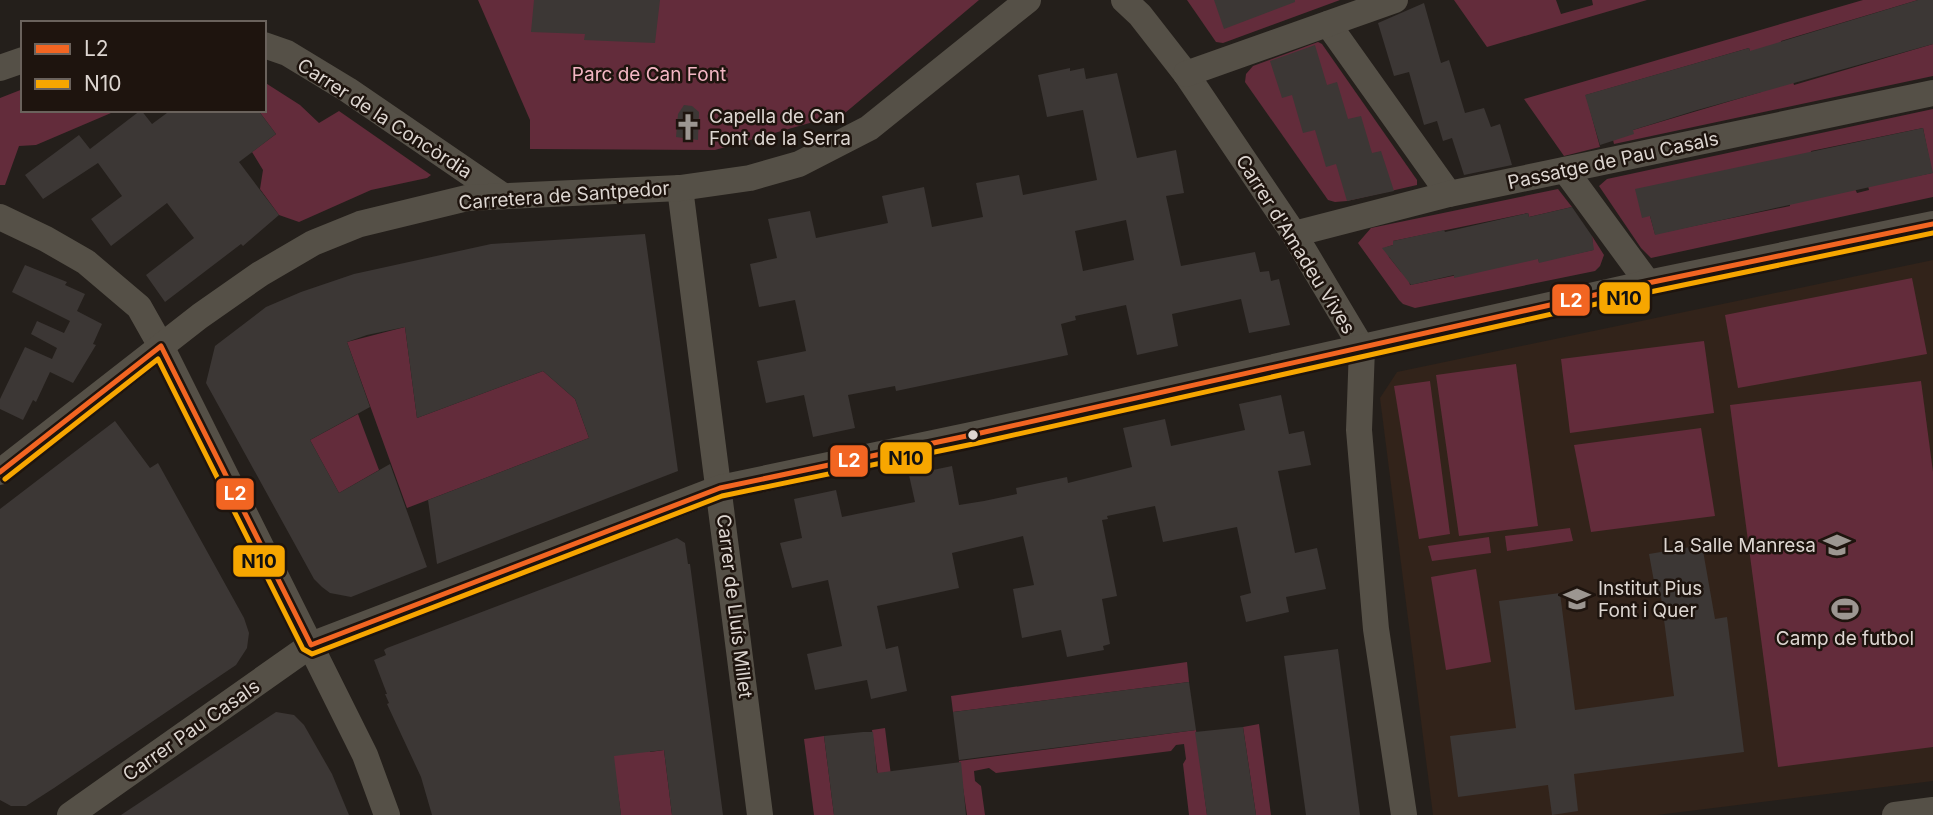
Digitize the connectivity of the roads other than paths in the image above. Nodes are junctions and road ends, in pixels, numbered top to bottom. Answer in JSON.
{"nodes":[{"id":1,"x":1028,"y":0,"type":"edge"},
{"id":2,"x":1395,"y":0,"type":"edge"},
{"id":3,"x":1135,"y":5,"type":"edge"},
{"id":4,"x":1328,"y":24,"type":"junction"},
{"id":5,"x":266,"y":46,"type":"edge"},
{"id":6,"x":21,"y":61,"type":"edge"},
{"id":7,"x":0,"y":68,"type":"edge"},
{"id":8,"x":1186,"y":75,"type":"junction"},
{"id":9,"x":1933,"y":93,"type":"edge"},
{"id":10,"x":1565,"y":170,"type":"junction"},
{"id":11,"x":680,"y":188,"type":"junction"},
{"id":12,"x":1449,"y":194,"type":"junction"},
{"id":13,"x":503,"y":196,"type":"junction"},
{"id":14,"x":0,"y":217,"type":"edge"},
{"id":15,"x":1933,"y":224,"type":"edge"},
{"id":16,"x":1294,"y":234,"type":"junction"},
{"id":17,"x":1648,"y":283,"type":"junction"},
{"id":18,"x":162,"y":346,"type":"junction"},
{"id":19,"x":1362,"y":348,"type":"junction"},
{"id":20,"x":0,"y":472,"type":"edge"},
{"id":21,"x":720,"y":488,"type":"junction"},
{"id":22,"x":311,"y":645,"type":"junction"},
{"id":23,"x":1933,"y":810,"type":"edge"},
{"id":24,"x":70,"y":815,"type":"edge"},
{"id":25,"x":387,"y":815,"type":"edge"},
{"id":26,"x":760,"y":815,"type":"edge"},
{"id":27,"x":1404,"y":815,"type":"edge"},
{"id":28,"x":1895,"y":815,"type":"edge"}],
"edges":[{"from":1,"to":11,"type":"street","name":"Carretera de Santpedor"},
{"from":2,"to":4,"type":"street"},
{"from":3,"to":8,"type":"street","name":"Carrer d'Amadeu Vives"},
{"from":4,"to":8,"type":"street"},
{"from":4,"to":12,"type":"street"},
{"from":5,"to":13,"type":"street","name":"Carrer de la Concòrdia"},
{"from":6,"to":7,"type":"street"},
{"from":8,"to":16,"type":"street","name":"Carrer d'Amadeu Vives"},
{"from":9,"to":10,"type":"street","name":"Passatge de Pau Casals"},
{"from":10,"to":12,"type":"street","name":"Passatge de Pau Casals"},
{"from":10,"to":17,"type":"street"},
{"from":11,"to":13,"type":"street","name":"Carretera de Santpedor"},
{"from":11,"to":21,"type":"street","name":"Carrer de Lluís Millet"},
{"from":12,"to":16,"type":"street","name":"Passatge de Pau Casals"},
{"from":13,"to":18,"type":"street","name":"Carretera de Santpedor"},
{"from":14,"to":18,"type":"street"},
{"from":15,"to":17,"type":"street","name":"Carrer Pau Casals"},
{"from":16,"to":19,"type":"street","name":"Carrer d'Amadeu Vives"},
{"from":17,"to":19,"type":"street","name":"Carrer Pau Casals"},
{"from":18,"to":20,"type":"street","name":"Carretera de Santpedor"},
{"from":18,"to":22,"type":"street"},
{"from":19,"to":21,"type":"street","name":"Carrer Pau Casals"},
{"from":19,"to":27,"type":"street","name":"Carrer d'Amadeu Vives"},
{"from":21,"to":22,"type":"street","name":"Carrer Pau Casals"},
{"from":21,"to":26,"type":"street","name":"Carrer de Lluís Millet"},
{"from":22,"to":24,"type":"street","name":"Carrer Pau Casals"},
{"from":22,"to":25,"type":"street"},
{"from":23,"to":28,"type":"street"}]}
